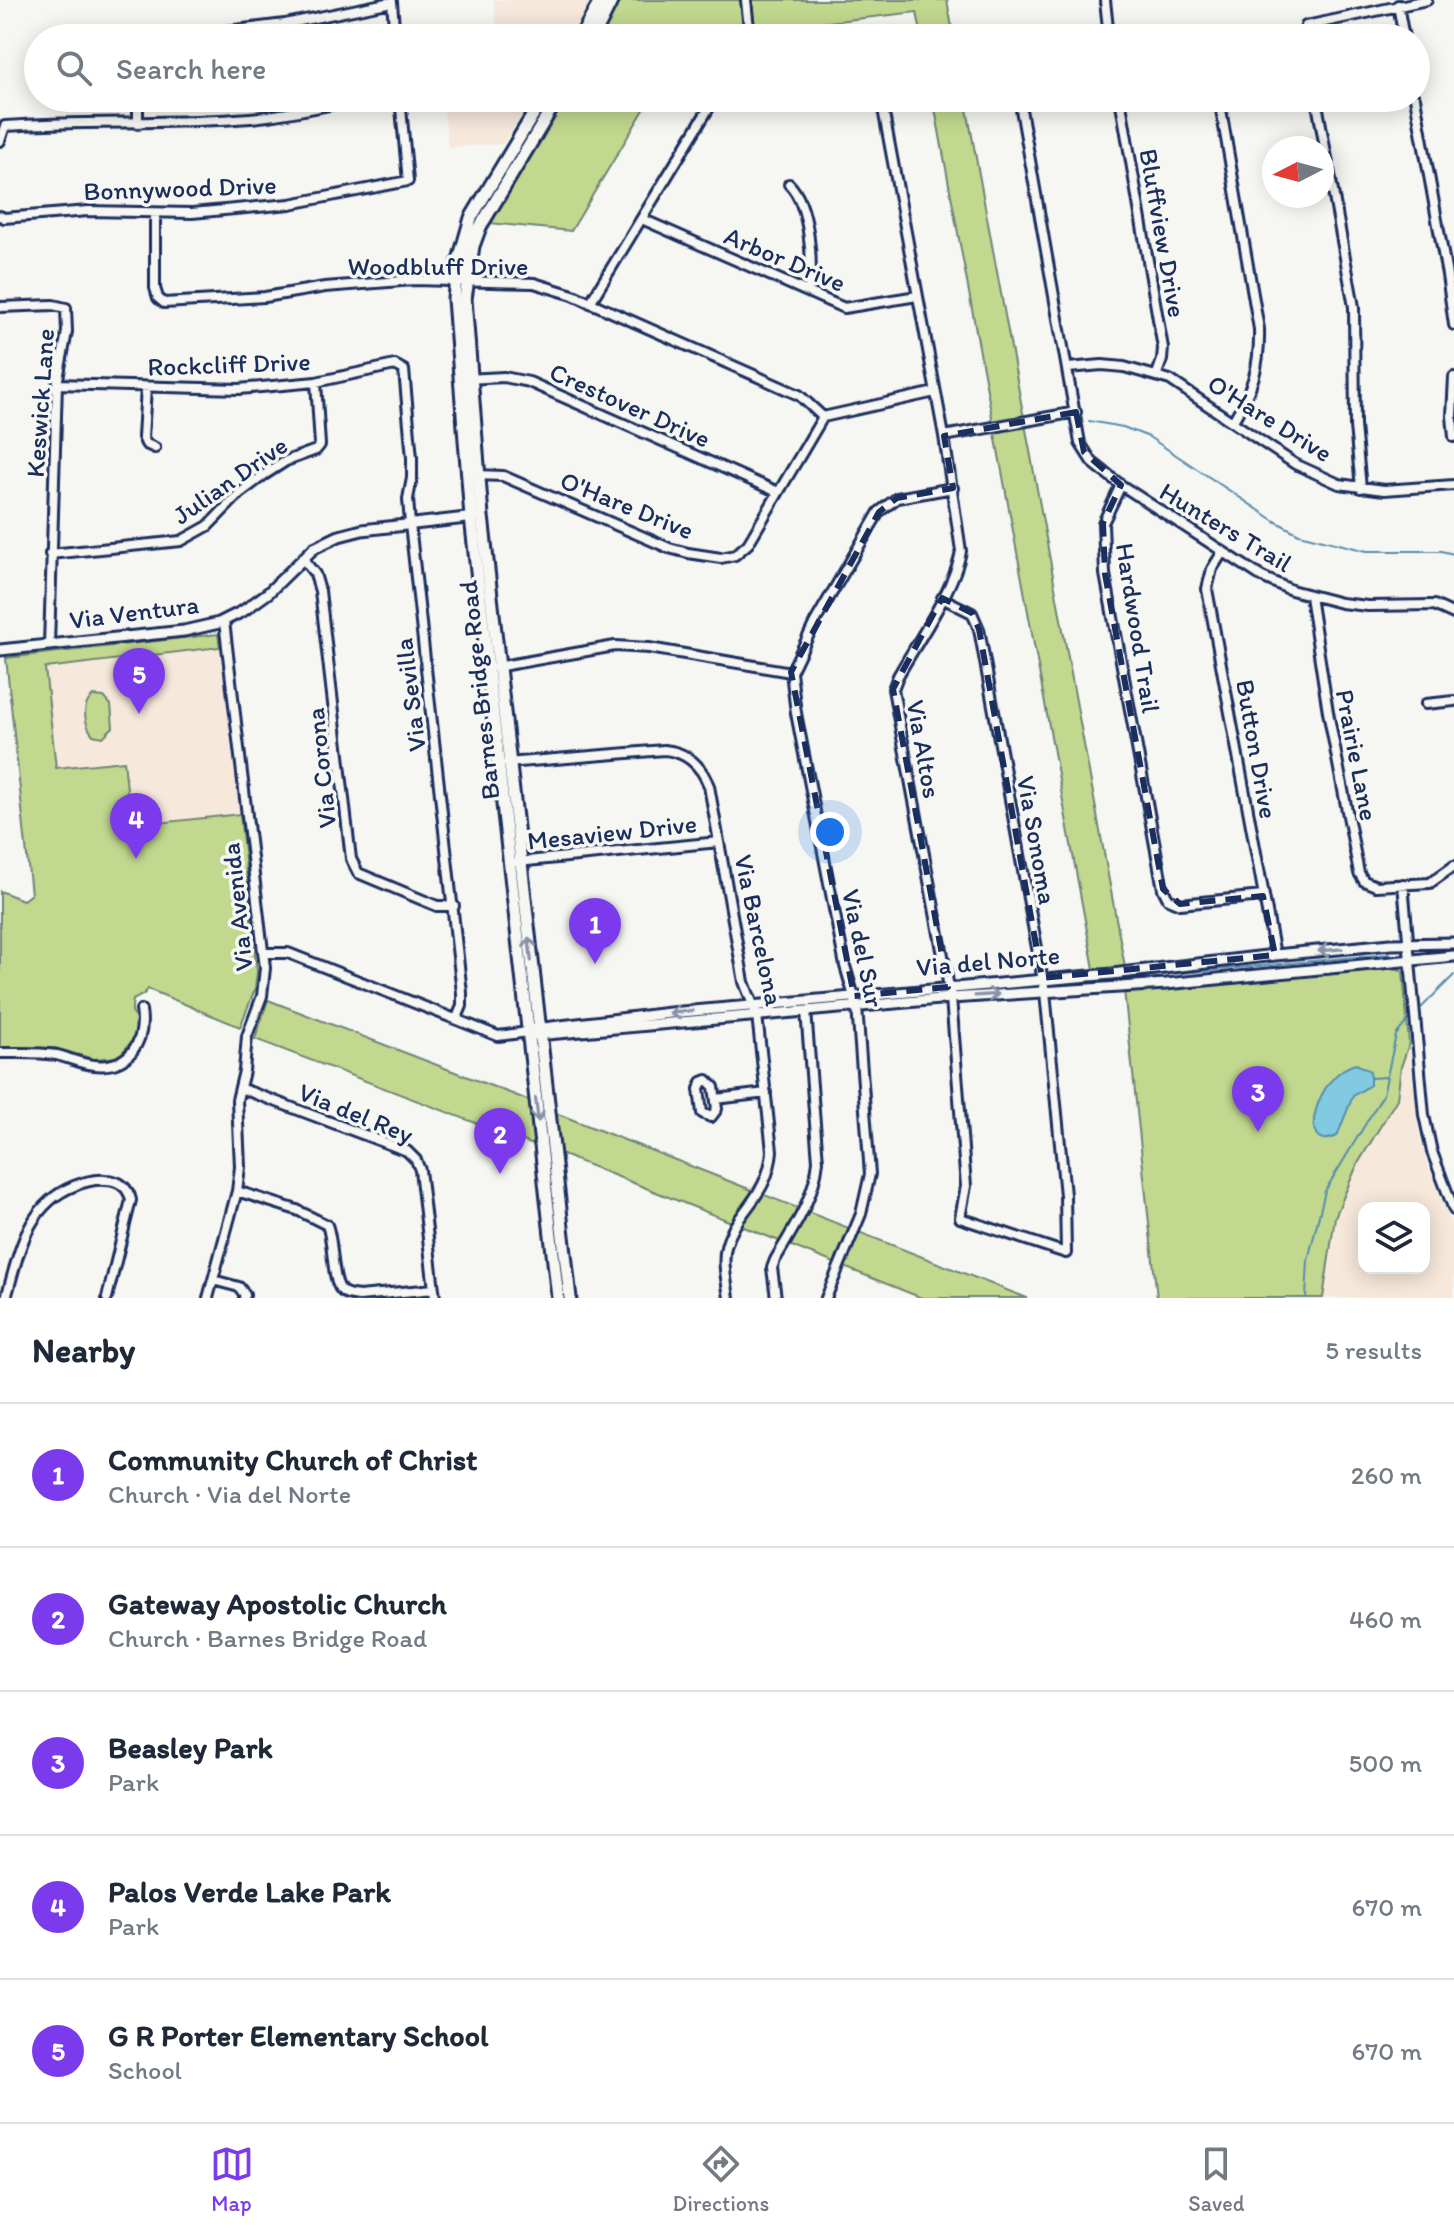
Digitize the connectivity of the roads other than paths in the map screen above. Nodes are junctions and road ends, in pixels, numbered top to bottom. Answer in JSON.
{"nodes":[{"id":1,"x":601,"y":0,"type":"edge"},
{"id":2,"x":612,"y":0,"type":"edge"},
{"id":3,"x":746,"y":0,"type":"edge"},
{"id":4,"x":1105,"y":0,"type":"edge"},
{"id":5,"x":1427,"y":0,"type":"edge"},
{"id":6,"x":1398,"y":5,"type":"junction"},
{"id":7,"x":285,"y":24,"type":"edge"},
{"id":8,"x":394,"y":24,"type":"edge"},
{"id":9,"x":588,"y":24,"type":"edge"},
{"id":10,"x":600,"y":24,"type":"edge"},
{"id":11,"x":749,"y":24,"type":"edge"},
{"id":12,"x":1108,"y":24,"type":"edge"},
{"id":13,"x":1315,"y":24,"type":"edge"},
{"id":14,"x":1401,"y":24,"type":"edge"},
{"id":15,"x":138,"y":112,"type":"edge"},
{"id":16,"x":286,"y":112,"type":"edge"},
{"id":17,"x":401,"y":112,"type":"edge"},
{"id":18,"x":537,"y":112,"type":"edge"},
{"id":19,"x":546,"y":112,"type":"edge"},
{"id":20,"x":707,"y":112,"type":"edge"},
{"id":21,"x":884,"y":112,"type":"edge"},
{"id":22,"x":1022,"y":112,"type":"edge"},
{"id":23,"x":1122,"y":112,"type":"edge"},
{"id":24,"x":1221,"y":112,"type":"edge"},
{"id":25,"x":1319,"y":112,"type":"edge"},
{"id":26,"x":1418,"y":112,"type":"edge"},
{"id":27,"x":138,"y":124,"type":"junction"},
{"id":28,"x":530,"y":130,"type":"junction"},
{"id":29,"x":0,"y":141,"type":"edge"},
{"id":30,"x":789,"y":184,"type":"dead end"},
{"id":31,"x":155,"y":214,"type":"junction"},
{"id":32,"x":0,"y":216,"type":"edge"},
{"id":33,"x":642,"y":219,"type":"junction"},
{"id":34,"x":1451,"y":274,"type":"edge"},
{"id":35,"x":461,"y":282,"type":"junction"},
{"id":36,"x":808,"y":292,"type":"junction"},
{"id":37,"x":917,"y":296,"type":"junction"},
{"id":38,"x":590,"y":303,"type":"junction"},
{"id":39,"x":0,"y":307,"type":"edge"},
{"id":40,"x":1454,"y":325,"type":"edge"},
{"id":41,"x":402,"y":367,"type":"joint"},
{"id":42,"x":1068,"y":368,"type":"junction"},
{"id":43,"x":1157,"y":374,"type":"junction"},
{"id":44,"x":1454,"y":377,"type":"edge"},
{"id":45,"x":466,"y":379,"type":"junction"},
{"id":46,"x":316,"y":382,"type":"junction"},
{"id":47,"x":57,"y":384,"type":"junction"},
{"id":48,"x":146,"y":387,"type":"junction"},
{"id":49,"x":935,"y":392,"type":"junction"},
{"id":50,"x":1076,"y":412,"type":"junction"},
{"id":51,"x":823,"y":417,"type":"junction"},
{"id":52,"x":1233,"y":421,"type":"junction"},
{"id":53,"x":944,"y":436,"type":"junction"},
{"id":54,"x":1454,"y":437,"type":"edge"},
{"id":55,"x":155,"y":448,"type":"dead end"},
{"id":56,"x":473,"y":475,"type":"junction"},
{"id":57,"x":1121,"y":485,"type":"junction"},
{"id":58,"x":1454,"y":485,"type":"edge"},
{"id":59,"x":953,"y":488,"type":"junction"},
{"id":60,"x":1361,"y":488,"type":"junction"},
{"id":61,"x":778,"y":492,"type":"junction"},
{"id":62,"x":476,"y":517,"type":"junction"},
{"id":63,"x":410,"y":524,"type":"junction"},
{"id":64,"x":1222,"y":553,"type":"junction"},
{"id":65,"x":50,"y":554,"type":"junction"},
{"id":66,"x":303,"y":559,"type":"junction"},
{"id":67,"x":1310,"y":596,"type":"junction"},
{"id":68,"x":942,"y":598,"type":"junction"},
{"id":69,"x":1454,"y":614,"type":"edge"},
{"id":70,"x":224,"y":621,"type":"junction"},
{"id":71,"x":49,"y":645,"type":"junction"},
{"id":72,"x":0,"y":650,"type":"edge"},
{"id":73,"x":493,"y":667,"type":"junction"},
{"id":74,"x":791,"y":672,"type":"junction"},
{"id":75,"x":1454,"y":701,"type":"edge"},
{"id":76,"x":1426,"y":704,"type":"dead end"},
{"id":77,"x":504,"y":764,"type":"junction"},
{"id":78,"x":719,"y":842,"type":"junction"},
{"id":79,"x":515,"y":862,"type":"junction"},
{"id":80,"x":1454,"y":866,"type":"edge"},
{"id":81,"x":1403,"y":884,"type":"junction"},
{"id":82,"x":1263,"y":896,"type":"junction"},
{"id":83,"x":454,"y":906,"type":"junction"},
{"id":84,"x":1454,"y":943,"type":"edge"},
{"id":85,"x":1408,"y":944,"type":"junction"},
{"id":86,"x":264,"y":953,"type":"junction"},
{"id":87,"x":1275,"y":955,"type":"junction"},
{"id":88,"x":1454,"y":956,"type":"edge"},
{"id":89,"x":1409,"y":960,"type":"junction"},
{"id":90,"x":1042,"y":978,"type":"junction"},
{"id":91,"x":948,"y":987,"type":"junction"},
{"id":92,"x":1045,"y":992,"type":"junction"},
{"id":93,"x":951,"y":998,"type":"junction"},
{"id":94,"x":855,"y":1002,"type":"junction"},
{"id":95,"x":141,"y":1010,"type":"dead end"},
{"id":96,"x":755,"y":1010,"type":"junction"},
{"id":97,"x":806,"y":1011,"type":"junction"},
{"id":98,"x":457,"y":1018,"type":"junction"},
{"id":99,"x":536,"y":1032,"type":"junction"},
{"id":100,"x":0,"y":1053,"type":"edge"},
{"id":101,"x":240,"y":1088,"type":"junction"},
{"id":102,"x":766,"y":1093,"type":"junction"},
{"id":103,"x":716,"y":1099,"type":"dead end"},
{"id":104,"x":237,"y":1191,"type":"junction"},
{"id":105,"x":1454,"y":1210,"type":"edge"},
{"id":106,"x":1066,"y":1253,"type":"joint"},
{"id":107,"x":559,"y":1256,"type":"junction"},
{"id":108,"x":213,"y":1280,"type":"junction"},
{"id":109,"x":434,"y":1294,"type":"edge"},
{"id":110,"x":211,"y":1297,"type":"edge"},
{"id":111,"x":6,"y":1298,"type":"edge"},
{"id":112,"x":107,"y":1298,"type":"edge"},
{"id":113,"x":244,"y":1298,"type":"edge"},
{"id":114,"x":558,"y":1298,"type":"edge"},
{"id":115,"x":570,"y":1298,"type":"edge"},
{"id":116,"x":729,"y":1298,"type":"edge"},
{"id":117,"x":776,"y":1298,"type":"edge"},
{"id":118,"x":826,"y":1298,"type":"edge"}],
"edges":[{"from":1,"to":9,"type":"main road"},
{"from":2,"to":10,"type":"main road"},
{"from":3,"to":11,"type":"street"},
{"from":4,"to":12,"type":"street"},
{"from":5,"to":6,"type":"street"},
{"from":6,"to":13,"type":"street"},
{"from":6,"to":14,"type":"street"},
{"from":7,"to":8,"type":"street"},
{"from":15,"to":27,"type":"street"},
{"from":16,"to":27,"type":"street"},
{"from":17,"to":31,"type":"street","name":"Bonnywood Drive"},
{"from":18,"to":28,"type":"main road","name":"Barnes Bridge Road"},
{"from":19,"to":28,"type":"main road","name":"Barnes Bridge Road"},
{"from":20,"to":33,"type":"street"},
{"from":21,"to":37,"type":"street","name":"Via Altos"},
{"from":22,"to":42,"type":"street"},
{"from":23,"to":43,"type":"street","name":"Bluffview Drive"},
{"from":24,"to":52,"type":"street"},
{"from":25,"to":60,"type":"street"},
{"from":26,"to":34,"type":"street"},
{"from":27,"to":29,"type":"street"},
{"from":28,"to":35,"type":"main road","name":"Barnes Bridge Road"},
{"from":30,"to":36,"type":"street"},
{"from":31,"to":32,"type":"street","name":"Bonnywood Drive"},
{"from":31,"to":35,"type":"street","name":"Woodbluff Drive"},
{"from":33,"to":36,"type":"street","name":"Arbor Drive"},
{"from":33,"to":38,"type":"street"},
{"from":34,"to":40,"type":"street"},
{"from":35,"to":38,"type":"street","name":"Woodbluff Drive"},
{"from":35,"to":45,"type":"main road","name":"Barnes Bridge Road"},
{"from":36,"to":37,"type":"street","name":"Arbor Drive"},
{"from":37,"to":49,"type":"street","name":"Via Altos"},
{"from":38,"to":51,"type":"street","name":"Woodbluff Drive"},
{"from":39,"to":47,"type":"street","name":"Keswick Lane"},
{"from":41,"to":46,"type":"street","name":"Rockcliff Drive"},
{"from":41,"to":63,"type":"street","name":"Via Sevilla"},
{"from":42,"to":43,"type":"street","name":"O'Hare Drive"},
{"from":42,"to":50,"type":"street"},
{"from":43,"to":52,"type":"street","name":"O'Hare Drive"},
{"from":44,"to":54,"type":"street"},
{"from":45,"to":56,"type":"main road","name":"Barnes Bridge Road"},
{"from":45,"to":61,"type":"street","name":"Crestover Drive"},
{"from":46,"to":48,"type":"street","name":"Rockcliff Drive"},
{"from":46,"to":65,"type":"street","name":"Julian Drive"},
{"from":47,"to":48,"type":"street","name":"Rockcliff Drive"},
{"from":47,"to":65,"type":"street","name":"Keswick Lane"},
{"from":48,"to":55,"type":"street"},
{"from":49,"to":51,"type":"street"},
{"from":49,"to":53,"type":"street","name":"Via Altos"},
{"from":50,"to":53,"type":"street"},
{"from":50,"to":57,"type":"street"},
{"from":51,"to":61,"type":"street","name":"O'Hare Drive"},
{"from":52,"to":60,"type":"street","name":"O'Hare Drive"},
{"from":53,"to":59,"type":"street","name":"Via Altos"},
{"from":56,"to":61,"type":"street","name":"O'Hare Drive"},
{"from":56,"to":62,"type":"main road","name":"Barnes Bridge Road"},
{"from":57,"to":64,"type":"street","name":"Hunters Trail"},
{"from":57,"to":82,"type":"street","name":"Hardwood Trail"},
{"from":58,"to":60,"type":"street","name":"O'Hare Drive"},
{"from":59,"to":68,"type":"street","name":"Via Altos"},
{"from":59,"to":74,"type":"street"},
{"from":62,"to":63,"type":"street","name":"Via Ventura"},
{"from":62,"to":73,"type":"main road","name":"Barnes Bridge Road"},
{"from":63,"to":66,"type":"street","name":"Via Ventura"},
{"from":63,"to":83,"type":"street","name":"Via Sevilla"},
{"from":64,"to":67,"type":"street","name":"Hunters Trail"},
{"from":64,"to":82,"type":"street","name":"Button Drive"},
{"from":65,"to":71,"type":"street","name":"Keswick Lane"},
{"from":66,"to":70,"type":"street","name":"Via Ventura"},
{"from":66,"to":83,"type":"street","name":"Via Corona"},
{"from":67,"to":69,"type":"street","name":"Hunters Trail"},
{"from":67,"to":81,"type":"street","name":"Prairie Lane"},
{"from":68,"to":90,"type":"street","name":"Via Sonoma"},
{"from":68,"to":91,"type":"street","name":"Via Altos"},
{"from":70,"to":71,"type":"street","name":"Via Ventura"},
{"from":70,"to":86,"type":"street","name":"Via Avenida"},
{"from":71,"to":72,"type":"street","name":"Via Ventura"},
{"from":73,"to":74,"type":"street"},
{"from":73,"to":77,"type":"main road","name":"Barnes Bridge Road"},
{"from":74,"to":94,"type":"street","name":"Via del Sur"},
{"from":75,"to":76,"type":"street"},
{"from":77,"to":78,"type":"street","name":"Via Barcelona"},
{"from":77,"to":79,"type":"main road","name":"Barnes Bridge Road"},
{"from":78,"to":79,"type":"street","name":"Mesaview Drive"},
{"from":78,"to":96,"type":"street","name":"Via Barcelona"},
{"from":79,"to":99,"type":"main road","name":"Barnes Bridge Road"},
{"from":80,"to":81,"type":"street","name":"Prairie Lane"},
{"from":81,"to":85,"type":"street"},
{"from":82,"to":87,"type":"street","name":"Button Drive"},
{"from":83,"to":98,"type":"street","name":"Via Sevilla"},
{"from":84,"to":85,"type":"street","name":"Via del Norte"},
{"from":85,"to":87,"type":"street","name":"Via del Norte","one_way":true},
{"from":85,"to":89,"type":"street"},
{"from":86,"to":98,"type":"street","name":"Via del Norte"},
{"from":86,"to":101,"type":"street","name":"Via Avenida"},
{"from":87,"to":90,"type":"street","name":"Via del Norte"},
{"from":88,"to":89,"type":"street","name":"Via del Norte"},
{"from":89,"to":92,"type":"street","name":"Via del Norte"},
{"from":89,"to":105,"type":"street"},
{"from":90,"to":91,"type":"street","name":"Via del Norte"},
{"from":90,"to":92,"type":"street","name":"Via Sonoma"},
{"from":91,"to":93,"type":"street","name":"Via Altos"},
{"from":91,"to":94,"type":"street","name":"Via del Norte"},
{"from":93,"to":92,"type":"street","name":"Via del Norte","one_way":true},
{"from":92,"to":106,"type":"street","name":"Via Sonoma"},
{"from":93,"to":94,"type":"street","name":"Via del Norte"},
{"from":93,"to":106,"type":"street","name":"Via Altos"},
{"from":94,"to":96,"type":"street","name":"Via del Norte"},
{"from":94,"to":97,"type":"street","name":"Via del Norte"},
{"from":94,"to":118,"type":"street","name":"Via del Sur"},
{"from":95,"to":100,"type":"street"},
{"from":96,"to":97,"type":"street","name":"Via del Norte"},
{"from":96,"to":99,"type":"street","name":"Via del Norte"},
{"from":96,"to":102,"type":"street","name":"Via Barcelona"},
{"from":97,"to":117,"type":"street"},
{"from":98,"to":99,"type":"street","name":"Via del Norte"},
{"from":99,"to":107,"type":"main road","name":"Barnes Bridge Road"},
{"from":101,"to":104,"type":"street","name":"Via Avenida"},
{"from":101,"to":109,"type":"street","name":"Via del Rey"},
{"from":102,"to":103,"type":"street"},
{"from":102,"to":116,"type":"street","name":"Via Barcelona"},
{"from":104,"to":108,"type":"street","name":"Via Avenida"},
{"from":104,"to":109,"type":"street"},
{"from":107,"to":114,"type":"main road","name":"Barnes Bridge Road"},
{"from":107,"to":115,"type":"main road","name":"Barnes Bridge Road"},
{"from":108,"to":110,"type":"street","name":"Via Avenida"},
{"from":108,"to":113,"type":"street"},
{"from":111,"to":112,"type":"street"}]}
